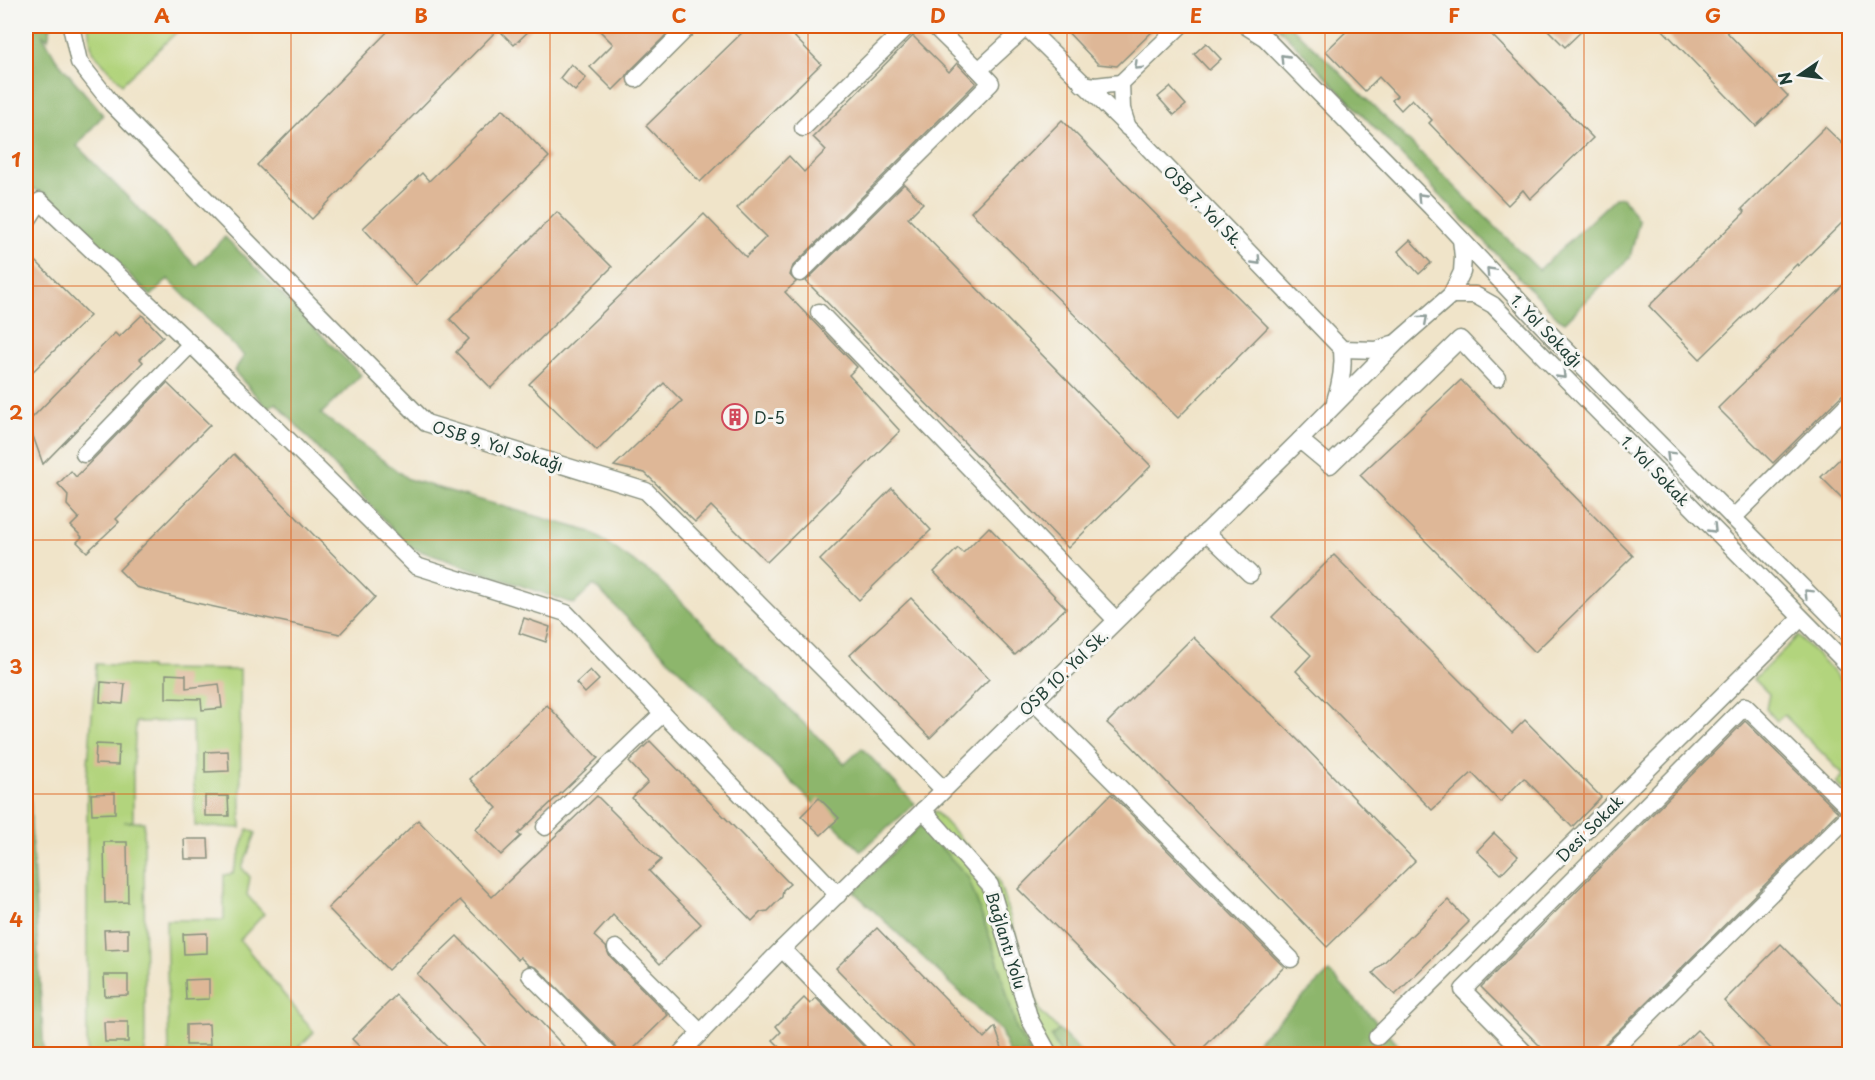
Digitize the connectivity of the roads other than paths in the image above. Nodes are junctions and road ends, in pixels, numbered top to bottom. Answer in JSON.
{"nodes":[{"id":1,"x":71,"y":26,"type":"edge"},
{"id":2,"x":689,"y":26,"type":"edge"},
{"id":3,"x":908,"y":26,"type":"edge"},
{"id":4,"x":934,"y":26,"type":"edge"},
{"id":5,"x":1026,"y":26,"type":"edge"},
{"id":6,"x":1180,"y":26,"type":"edge"},
{"id":7,"x":1246,"y":26,"type":"edge"},
{"id":8,"x":1262,"y":32,"type":"edge"},
{"id":9,"x":979,"y":70,"type":"junction"},
{"id":10,"x":636,"y":79,"type":"dead end"},
{"id":11,"x":1121,"y":83,"type":"junction"},
{"id":12,"x":1082,"y":84,"type":"junction"},
{"id":13,"x":803,"y":128,"type":"dead end"},
{"id":14,"x":1129,"y":129,"type":"junction"},
{"id":15,"x":26,"y":223,"type":"edge"},
{"id":16,"x":1461,"y":239,"type":"junction"},
{"id":17,"x":800,"y":273,"type":"dead end"},
{"id":18,"x":1451,"y":295,"type":"junction"},
{"id":19,"x":819,"y":312,"type":"dead end"},
{"id":20,"x":1555,"y":339,"type":"junction"},
{"id":21,"x":1396,"y":343,"type":"junction"},
{"id":22,"x":192,"y":344,"type":"junction"},
{"id":23,"x":1342,"y":349,"type":"junction"},
{"id":24,"x":1541,"y":353,"type":"junction"},
{"id":25,"x":1497,"y":378,"type":"dead end"},
{"id":26,"x":1850,"y":402,"type":"edge"},
{"id":27,"x":1333,"y":406,"type":"junction"},
{"id":28,"x":1300,"y":440,"type":"junction"},
{"id":29,"x":84,"y":454,"type":"dead end"},
{"id":30,"x":1733,"y":518,"type":"junction"},
{"id":31,"x":1206,"y":532,"type":"junction"},
{"id":32,"x":1250,"y":574,"type":"dead end"},
{"id":33,"x":1801,"y":618,"type":"junction"},
{"id":34,"x":1116,"y":620,"type":"junction"},
{"id":35,"x":1850,"y":635,"type":"edge"},
{"id":36,"x":1850,"y":667,"type":"edge"},
{"id":37,"x":1033,"y":701,"type":"junction"},
{"id":38,"x":663,"y":713,"type":"junction"},
{"id":39,"x":943,"y":789,"type":"junction"},
{"id":40,"x":1850,"y":809,"type":"edge"},
{"id":41,"x":922,"y":810,"type":"junction"},
{"id":42,"x":1850,"y":814,"type":"edge"},
{"id":43,"x":545,"y":827,"type":"dead end"},
{"id":44,"x":838,"y":895,"type":"junction"},
{"id":45,"x":616,"y":948,"type":"dead end"},
{"id":46,"x":782,"y":949,"type":"junction"},
{"id":47,"x":1291,"y":959,"type":"dead end"},
{"id":48,"x":530,"y":975,"type":"dead end"},
{"id":49,"x":701,"y":1033,"type":"junction"},
{"id":50,"x":1377,"y":1038,"type":"dead end"},
{"id":51,"x":609,"y":1054,"type":"edge"},
{"id":52,"x":680,"y":1054,"type":"edge"},
{"id":53,"x":885,"y":1054,"type":"edge"},
{"id":54,"x":1049,"y":1054,"type":"edge"},
{"id":55,"x":1526,"y":1054,"type":"edge"},
{"id":56,"x":1609,"y":1054,"type":"edge"}],
"edges":[{"from":1,"to":39,"type":"street","name":"OSB 9. Yol Sokağı"},
{"from":2,"to":10,"type":"street"},
{"from":3,"to":13,"type":"street"},
{"from":4,"to":9,"type":"street"},
{"from":5,"to":9,"type":"street"},
{"from":5,"to":12,"type":"street","name":"OSB 7. Yol Sk."},
{"from":6,"to":11,"type":"street","one_way":true},
{"from":7,"to":8,"type":"street","name":"1. Yol Sokağı"},
{"from":16,"to":8,"type":"street","name":"1. Yol Sokağı","one_way":true},
{"from":9,"to":17,"type":"street"},
{"from":11,"to":12,"type":"street"},
{"from":11,"to":14,"type":"street"},
{"from":12,"to":14,"type":"street","name":"OSB 7. Yol Sk."},
{"from":14,"to":23,"type":"street","name":"OSB 7. Yol Sk.","one_way":true},
{"from":15,"to":22,"type":"street"},
{"from":16,"to":18,"type":"street"},
{"from":20,"to":16,"type":"street","name":"1. Yol Sokağı","one_way":true},
{"from":21,"to":18,"type":"street","name":"OSB 10. Yol Sk.","one_way":true},
{"from":18,"to":24,"type":"street","name":"1. Yol Sokak"},
{"from":19,"to":34,"type":"street"},
{"from":20,"to":24,"type":"street"},
{"from":30,"to":20,"type":"street","name":"1. Yol Sokağı","one_way":true},
{"from":21,"to":23,"type":"street"},
{"from":21,"to":27,"type":"street","name":"OSB 10. Yol Sk."},
{"from":22,"to":29,"type":"street"},
{"from":22,"to":38,"type":"street"},
{"from":23,"to":27,"type":"street"},
{"from":24,"to":33,"type":"street","name":"1. Yol Sokak","one_way":true},
{"from":25,"to":28,"type":"street"},
{"from":26,"to":30,"type":"street"},
{"from":27,"to":28,"type":"street","name":"OSB 10. Yol Sk."},
{"from":28,"to":31,"type":"street","name":"OSB 10. Yol Sk."},
{"from":35,"to":30,"type":"street","name":"1. Yol Sokağı","one_way":true},
{"from":31,"to":32,"type":"street"},
{"from":31,"to":34,"type":"street","name":"OSB 10. Yol Sk."},
{"from":33,"to":36,"type":"street","name":"1. Yol Sokak"},
{"from":33,"to":50,"type":"street","name":"Desi Sokak"},
{"from":34,"to":37,"type":"street","name":"OSB 10. Yol Sk."},
{"from":37,"to":39,"type":"street","name":"OSB 10. Yol Sk."},
{"from":37,"to":47,"type":"street"},
{"from":38,"to":43,"type":"street"},
{"from":38,"to":44,"type":"street"},
{"from":39,"to":41,"type":"street","name":"OSB 10. Yol Sk."},
{"from":40,"to":55,"type":"street"},
{"from":41,"to":44,"type":"street","name":"OSB 10. Yol Sk."},
{"from":41,"to":54,"type":"street","name":"Bağlantı Yolu"},
{"from":42,"to":56,"type":"street"},
{"from":44,"to":46,"type":"street","name":"OSB 10. Yol Sk."},
{"from":45,"to":49,"type":"street"},
{"from":46,"to":49,"type":"street","name":"OSB 10. Yol Sk."},
{"from":46,"to":53,"type":"street"},
{"from":48,"to":51,"type":"street"},
{"from":49,"to":52,"type":"street","name":"OSB 10. Yol Sk."}]}
